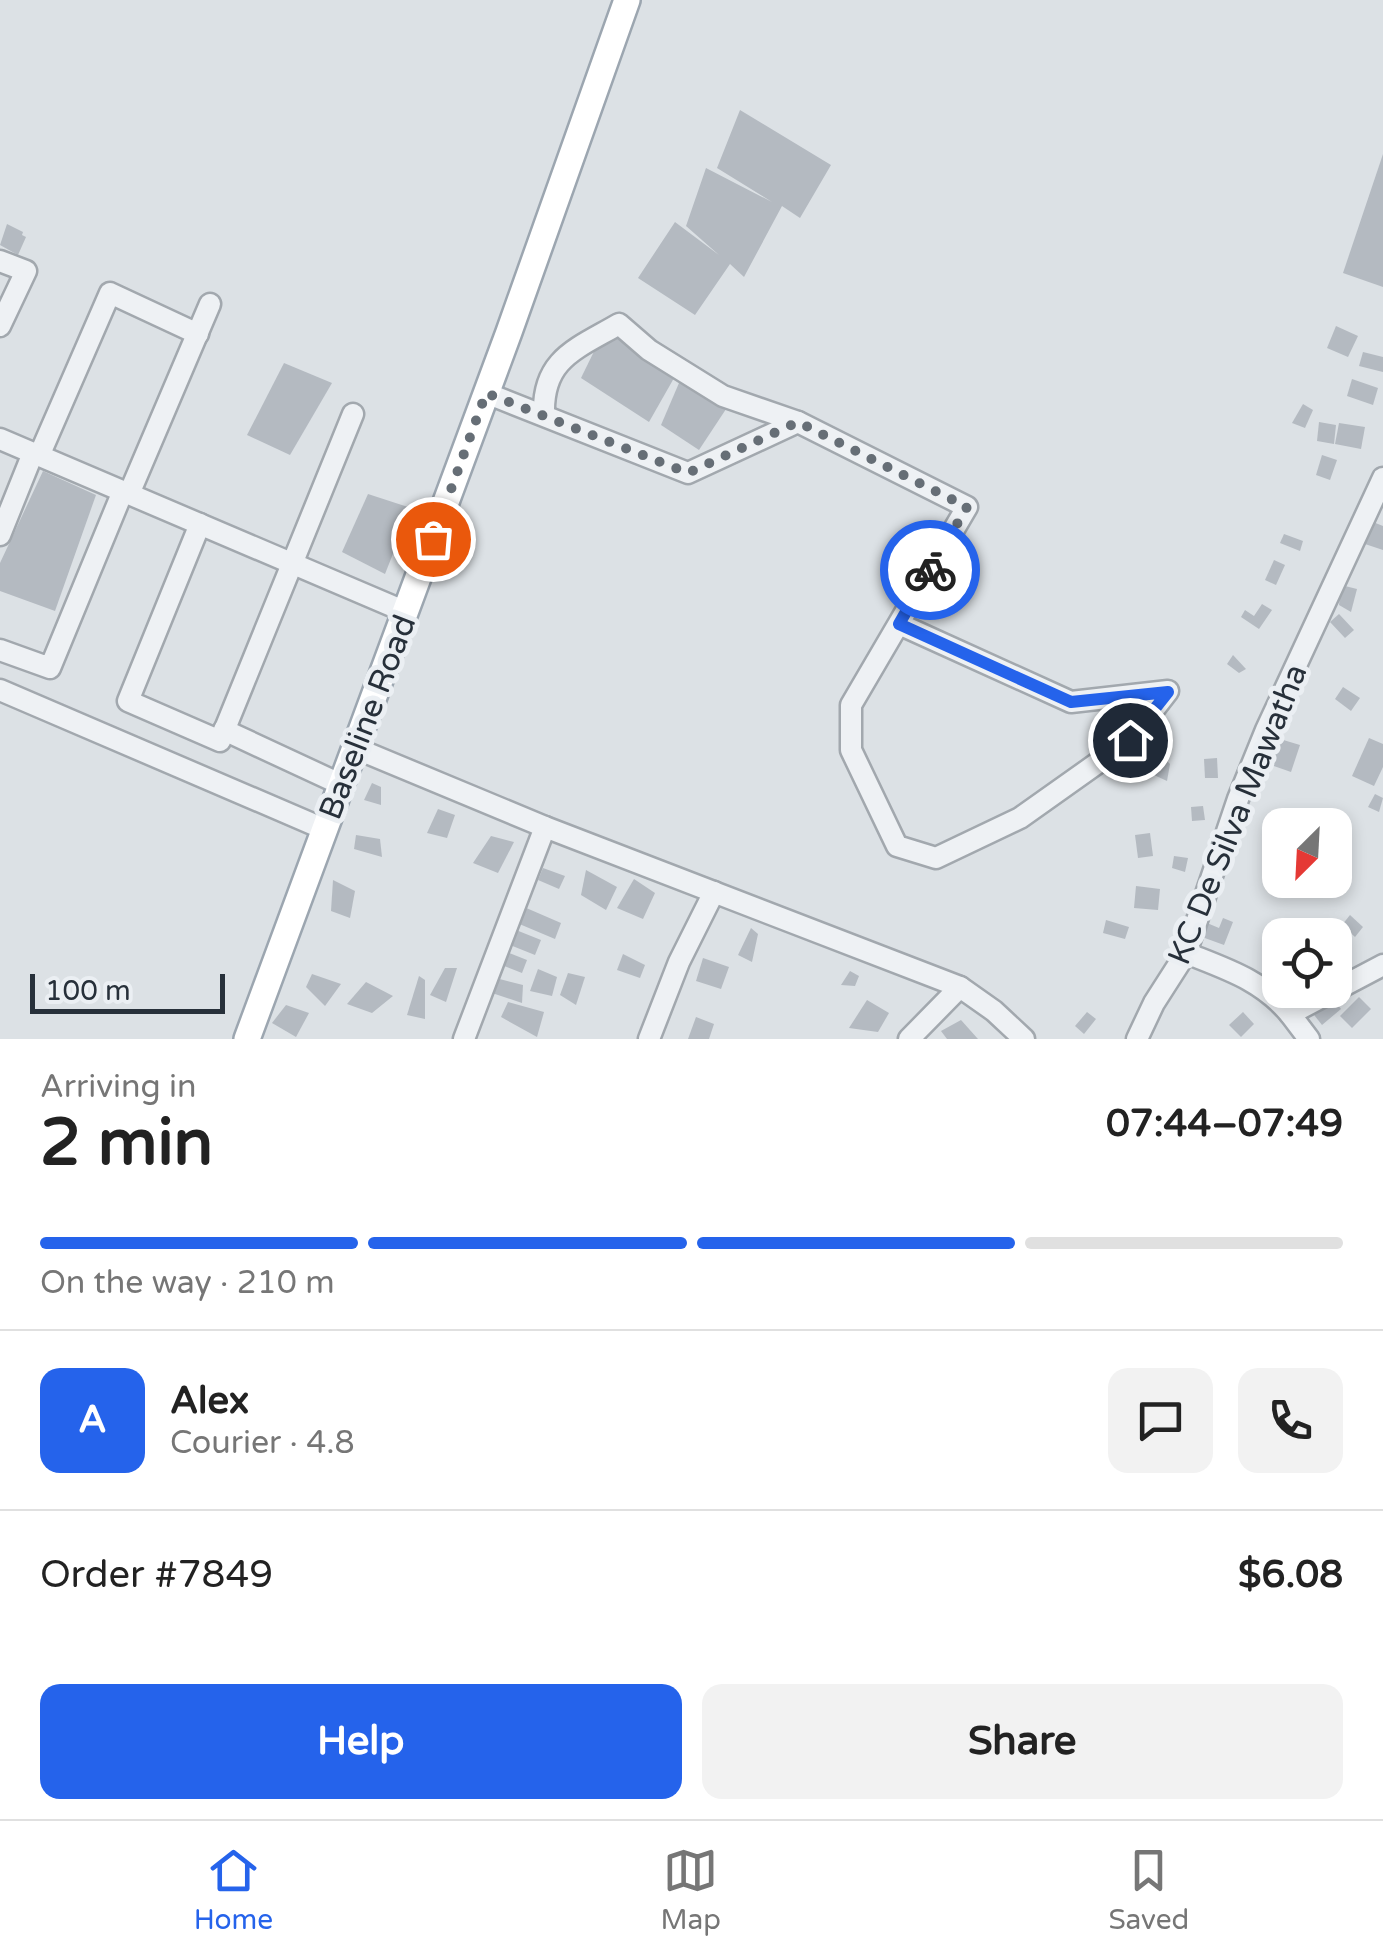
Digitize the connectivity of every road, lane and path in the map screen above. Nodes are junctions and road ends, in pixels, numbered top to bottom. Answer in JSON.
{"nodes":[{"id":1,"x":628,"y":0,"type":"edge"},
{"id":2,"x":0,"y":261,"type":"edge"},
{"id":3,"x":210,"y":304,"type":"dead end"},
{"id":4,"x":0,"y":326,"type":"edge"},
{"id":5,"x":198,"y":334,"type":"junction"},
{"id":6,"x":486,"y":393,"type":"junction"},
{"id":7,"x":353,"y":414,"type":"dead end"},
{"id":8,"x":544,"y":415,"type":"junction"},
{"id":9,"x":798,"y":422,"type":"junction"},
{"id":10,"x":0,"y":439,"type":"edge"},
{"id":11,"x":36,"y":454,"type":"junction"},
{"id":12,"x":1383,"y":478,"type":"edge"},
{"id":13,"x":126,"y":492,"type":"junction"},
{"id":14,"x":200,"y":524,"type":"junction"},
{"id":15,"x":0,"y":534,"type":"edge"},
{"id":16,"x":293,"y":564,"type":"junction"},
{"id":17,"x":406,"y":612,"type":"junction"},
{"id":18,"x":899,"y":624,"type":"junction"},
{"id":19,"x":0,"y":650,"type":"edge"},
{"id":20,"x":0,"y":690,"type":"edge"},
{"id":21,"x":224,"y":730,"type":"junction"},
{"id":22,"x":354,"y":748,"type":"junction"},
{"id":23,"x":340,"y":784,"type":"junction"},
{"id":24,"x":545,"y":828,"type":"junction"},
{"id":25,"x":324,"y":830,"type":"junction"},
{"id":26,"x":714,"y":892,"type":"junction"},
{"id":27,"x":1186,"y":953,"type":"junction"},
{"id":28,"x":1383,"y":965,"type":"edge"},
{"id":29,"x":960,"y":988,"type":"junction"},
{"id":30,"x":1290,"y":1014,"type":"junction"},
{"id":31,"x":247,"y":1039,"type":"edge"},
{"id":32,"x":464,"y":1039,"type":"edge"},
{"id":33,"x":649,"y":1039,"type":"edge"},
{"id":34,"x":909,"y":1039,"type":"edge"},
{"id":35,"x":1024,"y":1039,"type":"edge"},
{"id":36,"x":1137,"y":1039,"type":"edge"},
{"id":37,"x":1309,"y":1039,"type":"edge"}],
"edges":[{"from":1,"to":6,"type":"main road","name":"Baseline Road"},
{"from":2,"to":4,"type":"street"},
{"from":3,"to":5,"type":"street"},
{"from":5,"to":11,"type":"street"},
{"from":5,"to":13,"type":"street"},
{"from":6,"to":8,"type":"street"},
{"from":6,"to":17,"type":"main road","name":"Baseline Road"},
{"from":7,"to":16,"type":"street"},
{"from":8,"to":9,"type":"street"},
{"from":8,"to":9,"type":"street"},
{"from":9,"to":18,"type":"street"},
{"from":10,"to":11,"type":"street"},
{"from":11,"to":13,"type":"street"},
{"from":11,"to":15,"type":"street"},
{"from":12,"to":27,"type":"street","name":"KC De Silva Mawatha"},
{"from":13,"to":14,"type":"street"},
{"from":13,"to":19,"type":"street"},
{"from":14,"to":16,"type":"street"},
{"from":14,"to":21,"type":"street"},
{"from":16,"to":17,"type":"street"},
{"from":16,"to":21,"type":"street"},
{"from":17,"to":22,"type":"main road","name":"Baseline Road"},
{"from":18,"to":18,"type":"street"},
{"from":20,"to":25,"type":"street"},
{"from":21,"to":23,"type":"street"},
{"from":22,"to":23,"type":"main road","name":"Baseline Road"},
{"from":22,"to":24,"type":"street"},
{"from":23,"to":25,"type":"main road","name":"Baseline Road"},
{"from":24,"to":26,"type":"street"},
{"from":24,"to":32,"type":"street"},
{"from":25,"to":31,"type":"main road","name":"Baseline Road"},
{"from":26,"to":29,"type":"street"},
{"from":26,"to":33,"type":"street"},
{"from":27,"to":30,"type":"street"},
{"from":27,"to":36,"type":"street","name":"KC De Silva Mawatha"},
{"from":28,"to":30,"type":"street"},
{"from":29,"to":34,"type":"street"},
{"from":29,"to":35,"type":"street"},
{"from":30,"to":37,"type":"street"}]}
